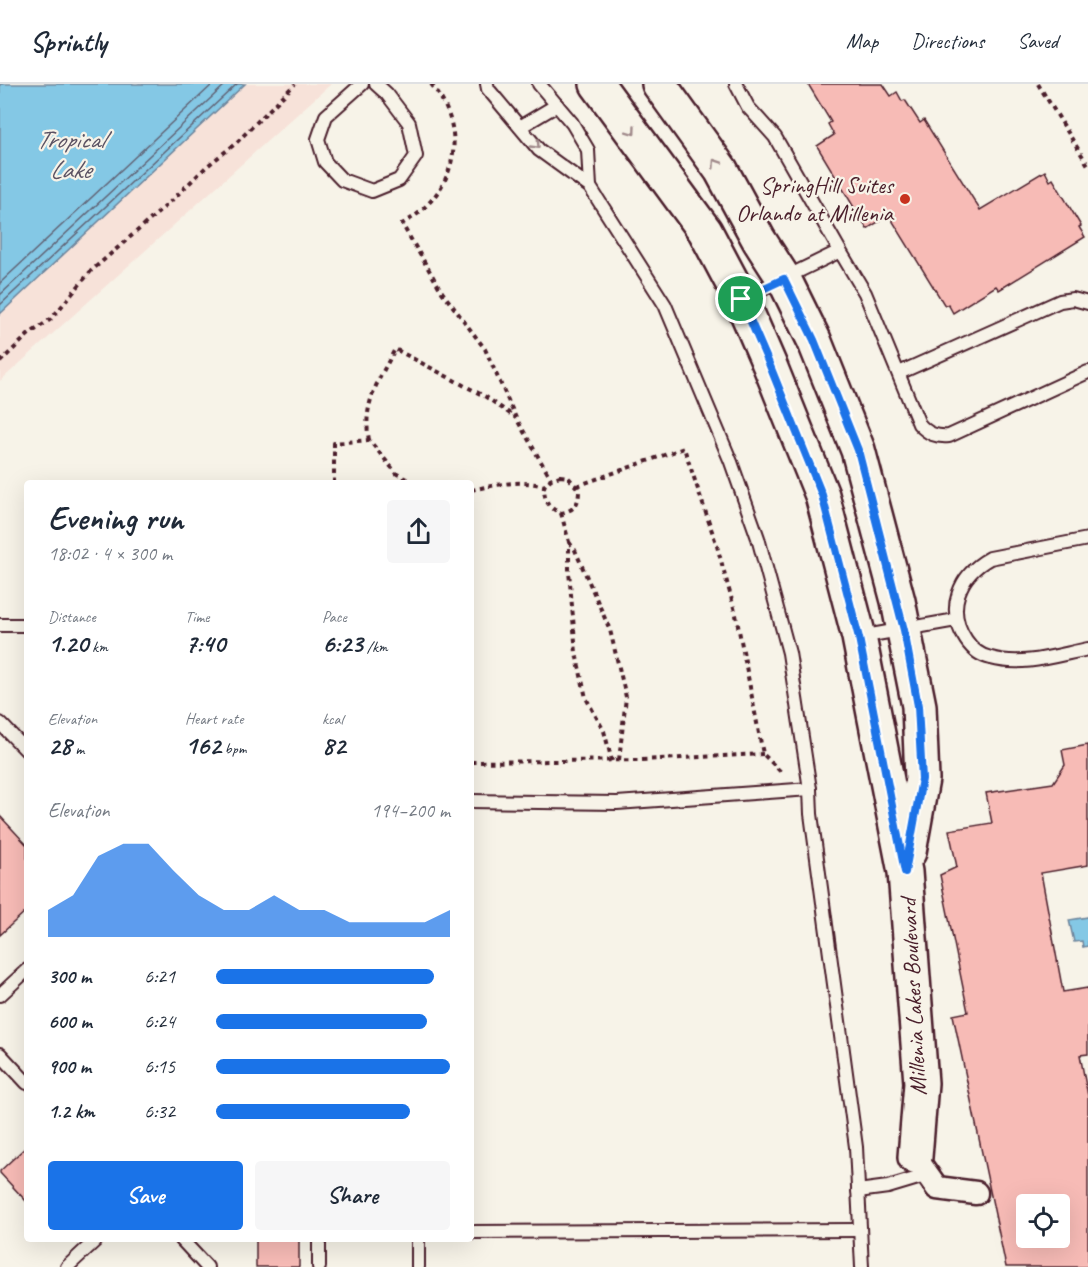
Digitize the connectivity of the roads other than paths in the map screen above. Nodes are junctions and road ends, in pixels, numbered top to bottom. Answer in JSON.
{"nodes":[{"id":1,"x":363,"y":84,"type":"edge"},
{"id":2,"x":376,"y":84,"type":"edge"},
{"id":3,"x":487,"y":84,"type":"edge"},
{"id":4,"x":539,"y":84,"type":"edge"},
{"id":5,"x":597,"y":84,"type":"edge"},
{"id":6,"x":659,"y":84,"type":"edge"},
{"id":7,"x":736,"y":84,"type":"edge"},
{"id":8,"x":557,"y":105,"type":"junction"},
{"id":9,"x":520,"y":127,"type":"junction"},
{"id":10,"x":590,"y":187,"type":"junction"},
{"id":11,"x":840,"y":251,"type":"junction"},
{"id":12,"x":784,"y":279,"type":"junction"},
{"id":13,"x":741,"y":299,"type":"junction"},
{"id":14,"x":1088,"y":303,"type":"edge"},
{"id":15,"x":1088,"y":372,"type":"edge"},
{"id":16,"x":899,"y":373,"type":"junction"},
{"id":17,"x":1088,"y":539,"type":"edge"},
{"id":18,"x":956,"y":620,"type":"junction"},
{"id":19,"x":0,"y":625,"type":"edge"},
{"id":20,"x":24,"y":625,"type":"edge"},
{"id":21,"x":904,"y":630,"type":"junction"},
{"id":22,"x":859,"y":638,"type":"junction"},
{"id":23,"x":1088,"y":649,"type":"edge"},
{"id":24,"x":0,"y":723,"type":"edge"},
{"id":25,"x":24,"y":748,"type":"edge"},
{"id":26,"x":805,"y":790,"type":"junction"},
{"id":27,"x":474,"y":801,"type":"edge"},
{"id":28,"x":905,"y":872,"type":"junction"},
{"id":29,"x":24,"y":973,"type":"edge"},
{"id":30,"x":0,"y":995,"type":"edge"},
{"id":31,"x":0,"y":1054,"type":"edge"},
{"id":32,"x":24,"y":1080,"type":"edge"},
{"id":33,"x":921,"y":1166,"type":"junction"},
{"id":34,"x":858,"y":1191,"type":"junction"},
{"id":35,"x":983,"y":1192,"type":"dead end"},
{"id":36,"x":859,"y":1230,"type":"junction"},
{"id":37,"x":474,"y":1232,"type":"edge"},
{"id":38,"x":94,"y":1242,"type":"edge"},
{"id":39,"x":184,"y":1242,"type":"edge"},
{"id":40,"x":320,"y":1242,"type":"edge"},
{"id":41,"x":418,"y":1242,"type":"edge"},
{"id":42,"x":67,"y":1267,"type":"edge"},
{"id":43,"x":207,"y":1267,"type":"edge"},
{"id":44,"x":320,"y":1267,"type":"edge"},
{"id":45,"x":418,"y":1267,"type":"edge"},
{"id":46,"x":862,"y":1267,"type":"edge"}],
"edges":[{"from":1,"to":2,"type":"lane"},
{"from":3,"to":9,"type":"lane"},
{"from":4,"to":8,"type":"lane"},
{"from":5,"to":13,"type":"street","name":"Millenia Lakes Boulevard","one_way":true},
{"from":12,"to":6,"type":"street","name":"Millenia Lakes Boulevard","one_way":true},
{"from":7,"to":11,"type":"lane"},
{"from":8,"to":9,"type":"lane"},
{"from":8,"to":10,"type":"lane"},
{"from":9,"to":10,"type":"lane","one_way":true},
{"from":10,"to":26,"type":"lane"},
{"from":11,"to":12,"type":"lane"},
{"from":11,"to":16,"type":"lane"},
{"from":12,"to":13,"type":"lane"},
{"from":12,"to":21,"type":"street","name":"Millenia Lakes Boulevard"},
{"from":13,"to":22,"type":"street","name":"Millenia Lakes Boulevard"},
{"from":14,"to":16,"type":"lane"},
{"from":15,"to":16,"type":"lane"},
{"from":17,"to":18,"type":"lane"},
{"from":18,"to":21,"type":"lane"},
{"from":18,"to":23,"type":"lane"},
{"from":19,"to":20,"type":"lane"},
{"from":21,"to":22,"type":"lane"},
{"from":21,"to":28,"type":"street","name":"Millenia Lakes Boulevard"},
{"from":22,"to":28,"type":"street","name":"Millenia Lakes Boulevard"},
{"from":24,"to":25,"type":"lane"},
{"from":26,"to":27,"type":"lane"},
{"from":26,"to":34,"type":"lane"},
{"from":28,"to":33,"type":"street","name":"Millenia Lakes Boulevard"},
{"from":29,"to":30,"type":"lane"},
{"from":31,"to":32,"type":"lane"},
{"from":33,"to":34,"type":"lane"},
{"from":33,"to":35,"type":"street"},
{"from":34,"to":36,"type":"lane"},
{"from":36,"to":37,"type":"lane"},
{"from":36,"to":46,"type":"lane"},
{"from":38,"to":42,"type":"lane"},
{"from":39,"to":43,"type":"lane"},
{"from":40,"to":44,"type":"lane"},
{"from":41,"to":45,"type":"lane"}]}
